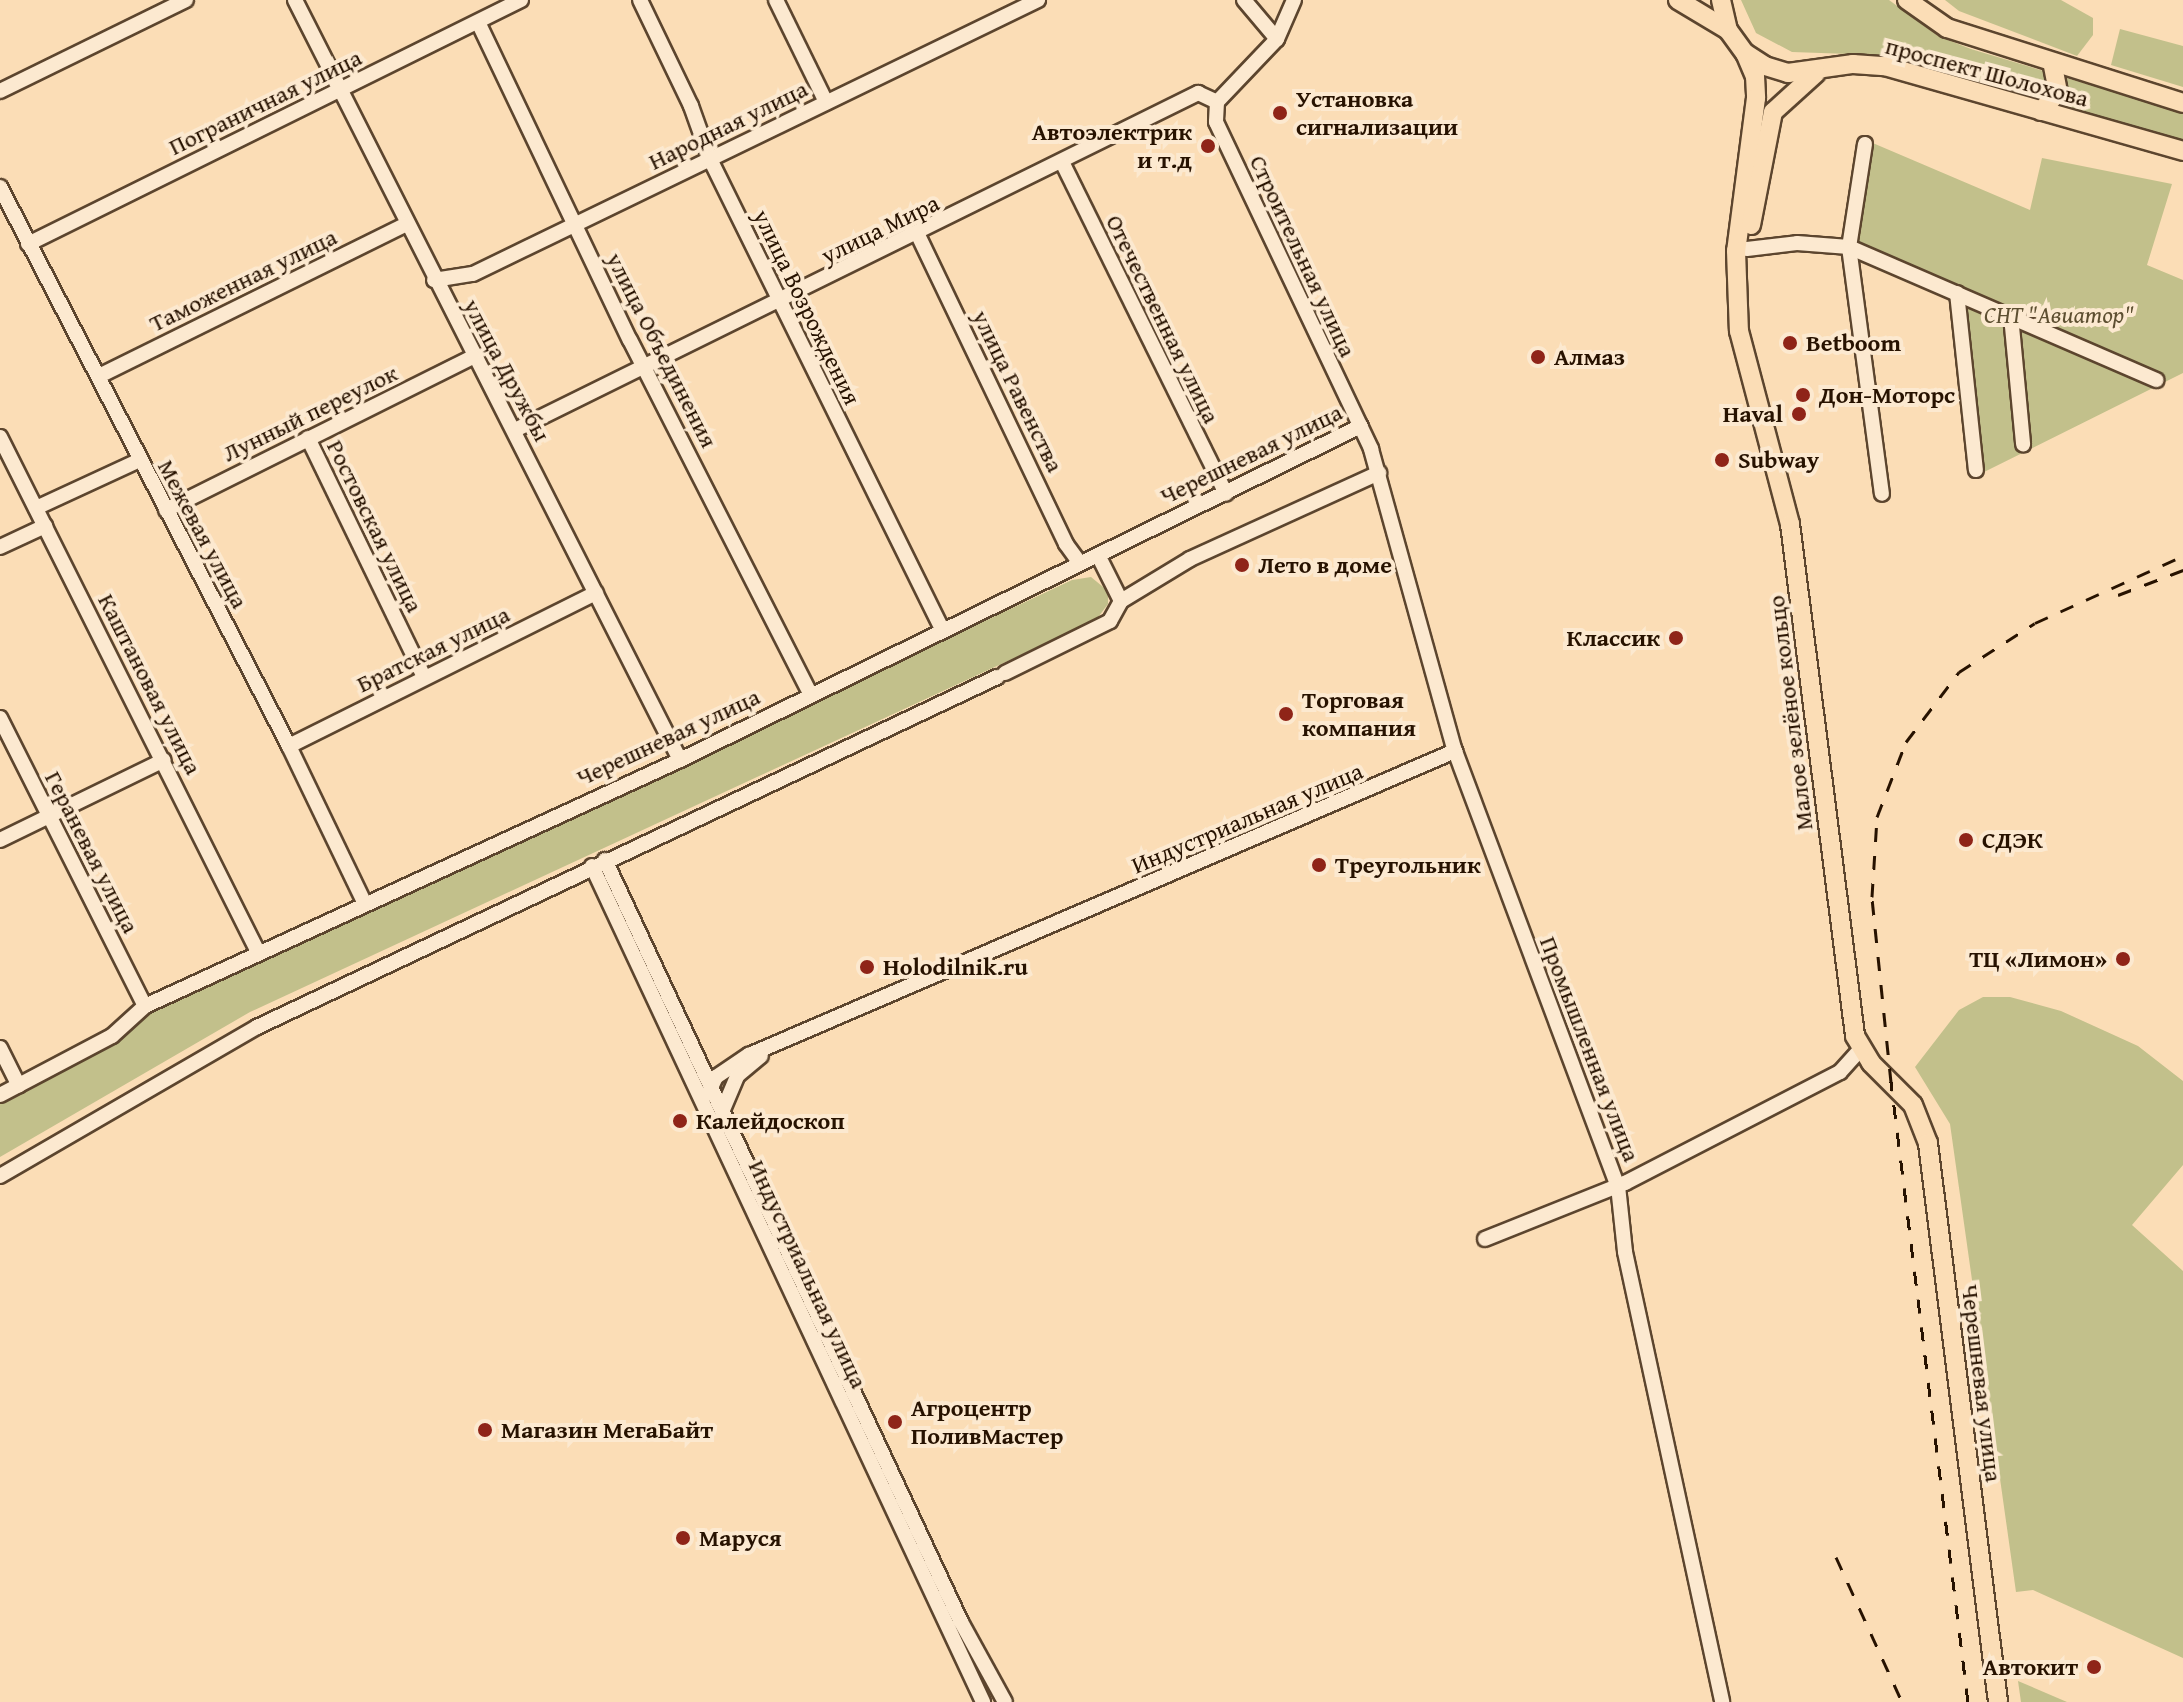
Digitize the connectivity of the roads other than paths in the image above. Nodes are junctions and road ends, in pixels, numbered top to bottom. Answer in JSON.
{"nodes":[{"id":1,"x":186,"y":0,"type":"edge"},
{"id":2,"x":295,"y":0,"type":"edge"},
{"id":3,"x":521,"y":0,"type":"edge"},
{"id":4,"x":640,"y":0,"type":"edge"},
{"id":5,"x":776,"y":0,"type":"edge"},
{"id":6,"x":1038,"y":0,"type":"edge"},
{"id":7,"x":1244,"y":0,"type":"edge"},
{"id":8,"x":1294,"y":0,"type":"edge"},
{"id":9,"x":1678,"y":0,"type":"edge"},
{"id":10,"x":1721,"y":0,"type":"edge"},
{"id":11,"x":1907,"y":0,"type":"edge"},
{"id":12,"x":478,"y":22,"type":"junction"},
{"id":13,"x":1728,"y":30,"type":"junction"},
{"id":14,"x":1277,"y":39,"type":"junction"},
{"id":15,"x":1745,"y":53,"type":"junction"},
{"id":16,"x":2053,"y":66,"type":"junction"},
{"id":17,"x":1819,"y":72,"type":"junction"},
{"id":18,"x":339,"y":90,"type":"junction"},
{"id":19,"x":0,"y":91,"type":"edge"},
{"id":20,"x":826,"y":102,"type":"junction"},
{"id":21,"x":1217,"y":102,"type":"junction"},
{"id":22,"x":2183,"y":103,"type":"edge"},
{"id":23,"x":2041,"y":111,"type":"junction"},
{"id":24,"x":1865,"y":144,"type":"dead end"},
{"id":25,"x":2183,"y":151,"type":"edge"},
{"id":26,"x":710,"y":159,"type":"junction"},
{"id":27,"x":1062,"y":162,"type":"junction"},
{"id":28,"x":0,"y":187,"type":"edge"},
{"id":29,"x":406,"y":224,"type":"junction"},
{"id":30,"x":574,"y":224,"type":"junction"},
{"id":31,"x":918,"y":235,"type":"junction"},
{"id":32,"x":28,"y":244,"type":"junction"},
{"id":33,"x":1849,"y":247,"type":"junction"},
{"id":34,"x":1747,"y":249,"type":"junction"},
{"id":35,"x":434,"y":280,"type":"junction"},
{"id":36,"x":1957,"y":293,"type":"junction"},
{"id":37,"x":780,"y":303,"type":"junction"},
{"id":38,"x":2011,"y":316,"type":"junction"},
{"id":39,"x":1739,"y":331,"type":"junction"},
{"id":40,"x":473,"y":357,"type":"junction"},
{"id":41,"x":646,"y":367,"type":"junction"},
{"id":42,"x":99,"y":376,"type":"junction"},
{"id":43,"x":2157,"y":380,"type":"dead end"},
{"id":44,"x":1361,"y":426,"type":"junction"},
{"id":45,"x":515,"y":430,"type":"junction"},
{"id":46,"x":0,"y":437,"type":"edge"},
{"id":47,"x":308,"y":438,"type":"junction"},
{"id":48,"x":2023,"y":444,"type":"dead end"},
{"id":49,"x":140,"y":460,"type":"junction"},
{"id":50,"x":1976,"y":470,"type":"dead end"},
{"id":51,"x":1379,"y":473,"type":"junction"},
{"id":52,"x":1226,"y":494,"type":"junction"},
{"id":53,"x":1882,"y":494,"type":"dead end"},
{"id":54,"x":36,"y":508,"type":"junction"},
{"id":55,"x":166,"y":510,"type":"junction"},
{"id":56,"x":45,"y":526,"type":"junction"},
{"id":57,"x":0,"y":547,"type":"edge"},
{"id":58,"x":1098,"y":555,"type":"junction"},
{"id":59,"x":1080,"y":563,"type":"junction"},
{"id":60,"x":596,"y":593,"type":"junction"},
{"id":61,"x":1121,"y":601,"type":"junction"},
{"id":62,"x":943,"y":631,"type":"junction"},
{"id":63,"x":424,"y":677,"type":"junction"},
{"id":64,"x":811,"y":695,"type":"junction"},
{"id":65,"x":0,"y":718,"type":"edge"},
{"id":66,"x":289,"y":746,"type":"junction"},
{"id":67,"x":1455,"y":751,"type":"junction"},
{"id":68,"x":164,"y":760,"type":"junction"},
{"id":69,"x":680,"y":760,"type":"junction"},
{"id":70,"x":48,"y":816,"type":"junction"},
{"id":71,"x":0,"y":840,"type":"edge"},
{"id":72,"x":598,"y":863,"type":"junction"},
{"id":73,"x":364,"y":902,"type":"junction"},
{"id":74,"x":258,"y":952,"type":"junction"},
{"id":75,"x":145,"y":1006,"type":"junction"},
{"id":76,"x":806,"y":1029,"type":"junction"},
{"id":77,"x":0,"y":1048,"type":"edge"},
{"id":78,"x":1860,"y":1050,"type":"junction"},
{"id":79,"x":19,"y":1086,"type":"junction"},
{"id":80,"x":710,"y":1087,"type":"junction"},
{"id":81,"x":0,"y":1095,"type":"edge"},
{"id":82,"x":705,"y":1109,"type":"junction"},
{"id":83,"x":722,"y":1112,"type":"junction"},
{"id":84,"x":0,"y":1176,"type":"edge"},
{"id":85,"x":1618,"y":1186,"type":"junction"},
{"id":86,"x":1485,"y":1239,"type":"dead end"},
{"id":87,"x":807,"y":1309,"type":"junction"},
{"id":88,"x":923,"y":1556,"type":"junction"},
{"id":89,"x":983,"y":1702,"type":"edge"},
{"id":90,"x":1005,"y":1702,"type":"edge"},
{"id":91,"x":1722,"y":1702,"type":"edge"},
{"id":92,"x":1998,"y":1702,"type":"edge"}],
"edges":[{"from":1,"to":19,"type":"street"},
{"from":2,"to":18,"type":"street","name":"улица Дружбы"},
{"from":3,"to":12,"type":"street","name":"Пограничная улица"},
{"from":4,"to":26,"type":"street","name":"улица Возрождения"},
{"from":5,"to":20,"type":"street"},
{"from":6,"to":20,"type":"street","name":"Народная улица"},
{"from":7,"to":14,"type":"street"},
{"from":8,"to":14,"type":"street"},
{"from":9,"to":13,"type":"main road"},
{"from":10,"to":13,"type":"main road","name":"проспект Шолохова"},
{"from":11,"to":16,"type":"main road","name":"проспект Шолохова"},
{"from":12,"to":18,"type":"street","name":"Пограничная улица"},
{"from":12,"to":30,"type":"street","name":"улица Объединения"},
{"from":13,"to":15,"type":"main road","name":"проспект Шолохова"},
{"from":14,"to":21,"type":"street"},
{"from":15,"to":17,"type":"main road","name":"проспект Шолохова"},
{"from":15,"to":39,"type":"main road","name":"Малое зелёное кольцо"},
{"from":16,"to":22,"type":"main road","name":"проспект Шолохова"},
{"from":16,"to":23,"type":"main road"},
{"from":17,"to":23,"type":"main road","name":"проспект Шолохова"},
{"from":17,"to":34,"type":"main road","name":"Малое зелёное кольцо"},
{"from":18,"to":29,"type":"street","name":"улица Дружбы"},
{"from":18,"to":32,"type":"street","name":"Пограничная улица"},
{"from":20,"to":26,"type":"street","name":"Народная улица"},
{"from":21,"to":27,"type":"street","name":"улица Мира"},
{"from":21,"to":44,"type":"street","name":"Строительная улица"},
{"from":23,"to":25,"type":"main road","name":"проспект Шолохова"},
{"from":24,"to":33,"type":"street"},
{"from":26,"to":30,"type":"street","name":"Народная улица"},
{"from":26,"to":37,"type":"street","name":"улица Возрождения"},
{"from":27,"to":31,"type":"street","name":"улица Мира"},
{"from":27,"to":52,"type":"street","name":"Отечественная улица"},
{"from":28,"to":32,"type":"street","name":"Межевая улица"},
{"from":29,"to":35,"type":"street","name":"улица Дружбы"},
{"from":29,"to":42,"type":"street","name":"Таможенная улица"},
{"from":30,"to":35,"type":"street","name":"Народная улица"},
{"from":30,"to":41,"type":"street","name":"улица Объединения"},
{"from":31,"to":37,"type":"street","name":"улица Мира"},
{"from":31,"to":59,"type":"street","name":"улица Равенства"},
{"from":32,"to":42,"type":"street","name":"Межевая улица"},
{"from":33,"to":34,"type":"street"},
{"from":33,"to":36,"type":"street"},
{"from":33,"to":53,"type":"street"},
{"from":34,"to":39,"type":"main road","name":"Малое зелёное кольцо"},
{"from":35,"to":40,"type":"street","name":"улица Дружбы"},
{"from":36,"to":38,"type":"street"},
{"from":36,"to":50,"type":"street"},
{"from":37,"to":41,"type":"street","name":"улица Мира"},
{"from":37,"to":62,"type":"street","name":"улица Возрождения"},
{"from":38,"to":43,"type":"street"},
{"from":38,"to":48,"type":"street"},
{"from":39,"to":78,"type":"main road","name":"Малое зелёное кольцо"},
{"from":40,"to":45,"type":"street","name":"улица Дружбы"},
{"from":40,"to":47,"type":"street","name":"Лунный переулок"},
{"from":41,"to":45,"type":"street","name":"улица Мира"},
{"from":41,"to":64,"type":"street","name":"улица Объединения"},
{"from":42,"to":49,"type":"street","name":"Межевая улица"},
{"from":44,"to":51,"type":"street","name":"Промышленная улица"},
{"from":44,"to":52,"type":"street","name":"Черешневая улица"},
{"from":45,"to":60,"type":"street","name":"улица Дружбы"},
{"from":46,"to":54,"type":"street","name":"Каштановая улица"},
{"from":47,"to":55,"type":"street","name":"Лунный переулок"},
{"from":47,"to":63,"type":"street","name":"Ростовская улица"},
{"from":49,"to":54,"type":"street"},
{"from":49,"to":55,"type":"street","name":"Межевая улица"},
{"from":51,"to":61,"type":"street"},
{"from":51,"to":67,"type":"street","name":"Промышленная улица"},
{"from":52,"to":58,"type":"street","name":"Черешневая улица"},
{"from":54,"to":56,"type":"street","name":"Каштановая улица"},
{"from":55,"to":66,"type":"street","name":"Межевая улица"},
{"from":56,"to":57,"type":"street"},
{"from":56,"to":68,"type":"street","name":"Каштановая улица"},
{"from":58,"to":59,"type":"street","name":"Черешневая улица"},
{"from":58,"to":61,"type":"street"},
{"from":59,"to":62,"type":"street","name":"Черешневая улица"},
{"from":60,"to":63,"type":"street","name":"Братская улица"},
{"from":60,"to":69,"type":"street","name":"улица Дружбы"},
{"from":61,"to":72,"type":"street"},
{"from":62,"to":64,"type":"street","name":"Черешневая улица"},
{"from":63,"to":66,"type":"street","name":"Братская улица"},
{"from":64,"to":69,"type":"street","name":"Черешневая улица"},
{"from":65,"to":70,"type":"street","name":"Гераневая улица"},
{"from":66,"to":73,"type":"street","name":"Межевая улица"},
{"from":67,"to":76,"type":"street","name":"Индустриальная улица"},
{"from":67,"to":85,"type":"street","name":"Промышленная улица"},
{"from":68,"to":70,"type":"street"},
{"from":68,"to":74,"type":"street","name":"Каштановая улица"},
{"from":69,"to":73,"type":"street","name":"Черешневая улица"},
{"from":70,"to":71,"type":"street"},
{"from":70,"to":75,"type":"street","name":"Гераневая улица"},
{"from":72,"to":80,"type":"street","name":"Индустриальная улица"},
{"from":72,"to":82,"type":"street","name":"Индустриальная улица"},
{"from":72,"to":84,"type":"street"},
{"from":73,"to":74,"type":"street","name":"Черешневая улица"},
{"from":74,"to":75,"type":"street","name":"Черешневая улица"},
{"from":75,"to":79,"type":"street","name":"Черешневая улица"},
{"from":76,"to":80,"type":"street","name":"Индустриальная улица"},
{"from":76,"to":83,"type":"street"},
{"from":77,"to":79,"type":"street"},
{"from":78,"to":85,"type":"street"},
{"from":78,"to":92,"type":"main road","name":"Черешневая улица"},
{"from":79,"to":81,"type":"street","name":"Черешневая улица"},
{"from":80,"to":82,"type":"street"},
{"from":80,"to":83,"type":"street","name":"Индустриальная улица"},
{"from":82,"to":87,"type":"street","name":"Индустриальная улица"},
{"from":83,"to":87,"type":"street","name":"Индустриальная улица"},
{"from":85,"to":86,"type":"street"},
{"from":85,"to":91,"type":"street","name":"Промышленная улица"},
{"from":87,"to":88,"type":"street","name":"Индустриальная улица"},
{"from":88,"to":89,"type":"street","name":"Индустриальная улица"},
{"from":88,"to":90,"type":"street","name":"Индустриальная улица"}]}
